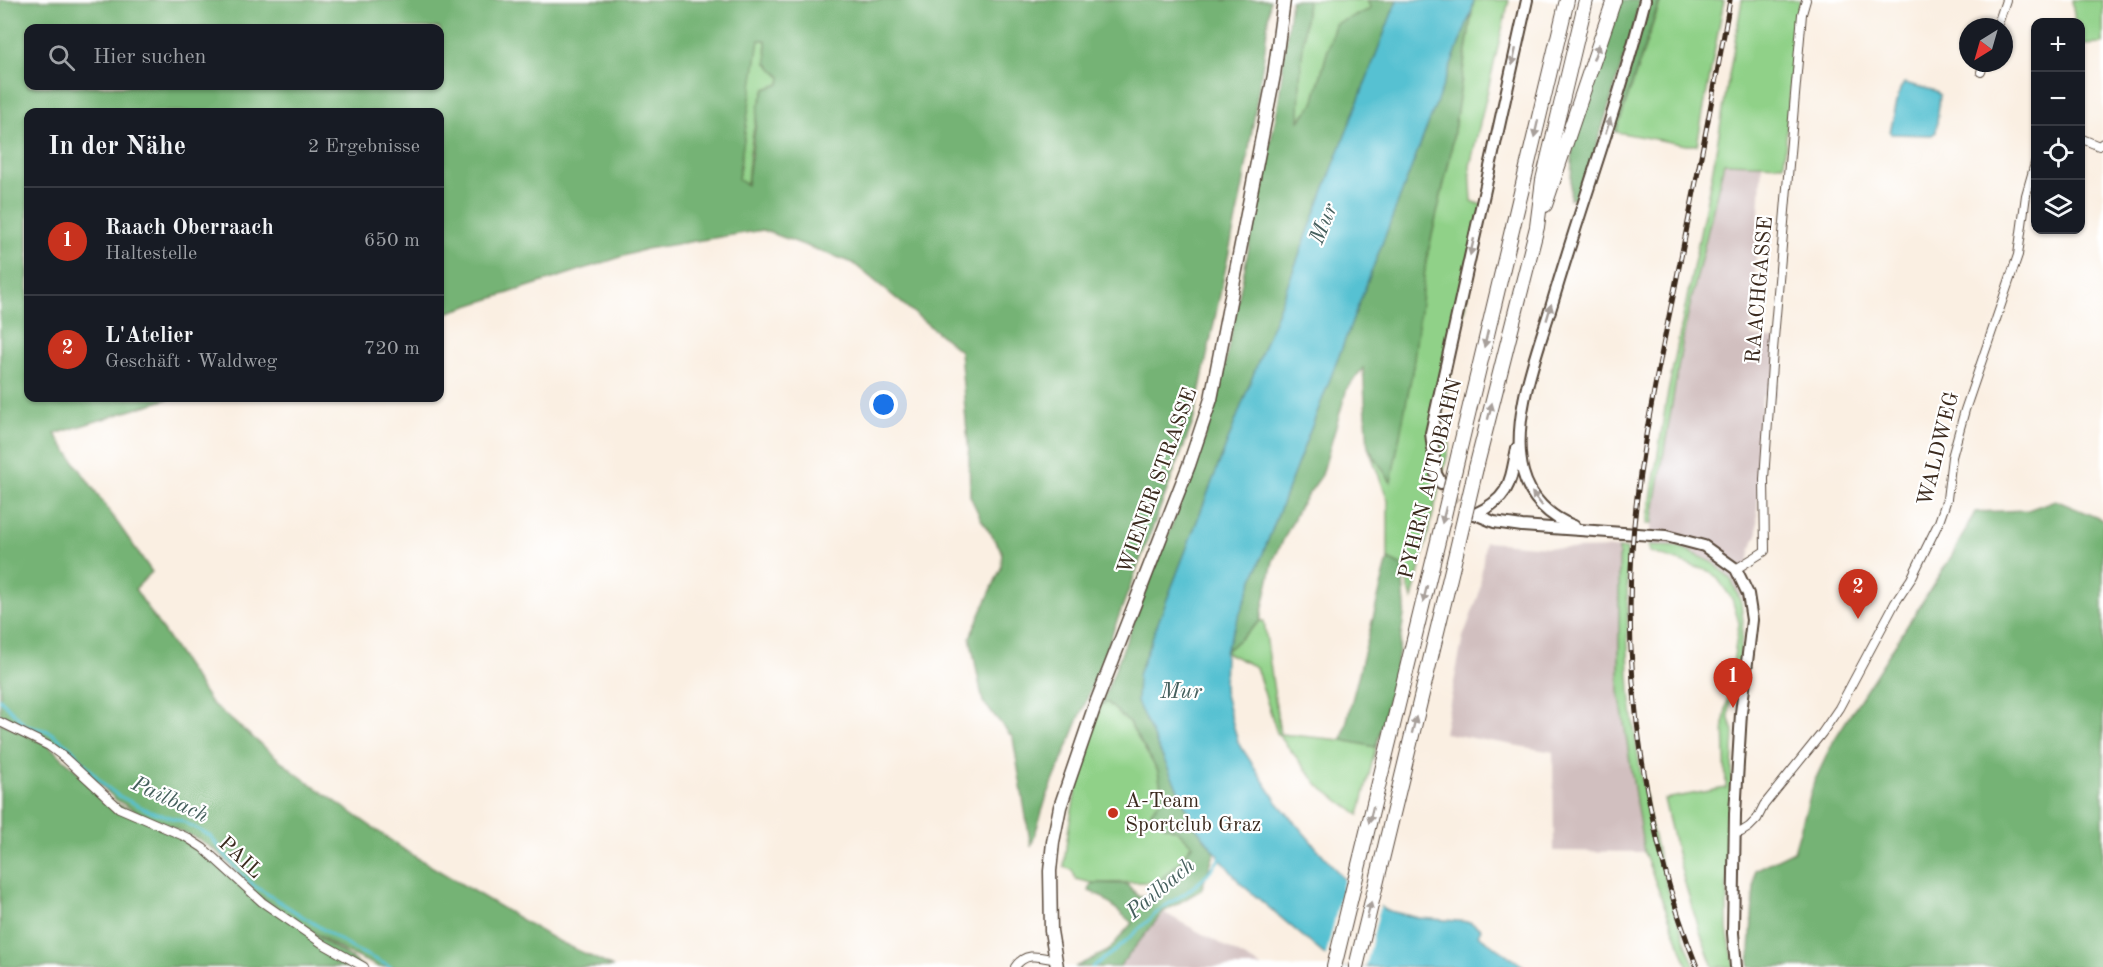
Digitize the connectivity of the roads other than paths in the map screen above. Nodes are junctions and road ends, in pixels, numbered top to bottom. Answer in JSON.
{"nodes":[{"id":1,"x":1284,"y":0,"type":"edge"},
{"id":2,"x":1527,"y":0,"type":"edge"},
{"id":3,"x":1562,"y":0,"type":"edge"},
{"id":4,"x":1567,"y":0,"type":"edge"},
{"id":5,"x":1586,"y":0,"type":"edge"},
{"id":6,"x":1614,"y":0,"type":"edge"},
{"id":7,"x":1645,"y":0,"type":"edge"},
{"id":8,"x":1806,"y":0,"type":"edge"},
{"id":9,"x":2006,"y":0,"type":"edge"},
{"id":10,"x":2000,"y":18,"type":"edge"},
{"id":11,"x":1558,"y":31,"type":"junction"},
{"id":12,"x":2085,"y":140,"type":"edge"},
{"id":13,"x":2103,"y":144,"type":"edge"},
{"id":14,"x":2031,"y":178,"type":"edge"},
{"id":15,"x":1537,"y":227,"type":"junction"},
{"id":16,"x":1520,"y":433,"type":"junction"},
{"id":17,"x":1440,"y":483,"type":"tunnel mouth"},
{"id":18,"x":1586,"y":530,"type":"junction"},
{"id":19,"x":1732,"y":566,"type":"junction"},
{"id":20,"x":0,"y":722,"type":"edge"},
{"id":21,"x":1735,"y":833,"type":"junction"},
{"id":22,"x":1057,"y":964,"type":"edge"},
{"id":23,"x":364,"y":967,"type":"edge"},
{"id":24,"x":1015,"y":967,"type":"edge"},
{"id":25,"x":1334,"y":967,"type":"edge"},
{"id":26,"x":1356,"y":967,"type":"edge"},
{"id":27,"x":1736,"y":967,"type":"edge"}],
"edges":[{"from":1,"to":22,"type":"main road","name":"WIENER STRASSE"},
{"from":2,"to":17,"type":"main road","one_way":true},
{"from":3,"to":11,"type":"highway"},
{"from":4,"to":11,"type":"highway","name":"PYHRN AUTOBAHN"},
{"from":5,"to":15,"type":"highway","name":"PYHRN AUTOBAHN"},
{"from":15,"to":6,"type":"highway","one_way":true},
{"from":16,"to":7,"type":"main road","one_way":true},
{"from":8,"to":19,"type":"street","name":"RAACHGASSE"},
{"from":9,"to":10,"type":"street"},
{"from":11,"to":25,"type":"highway","name":"PYHRN AUTOBAHN","one_way":true,"bridge":true},
{"from":12,"to":13,"type":"street"},
{"from":14,"to":21,"type":"street","name":"WALDWEG"},
{"from":26,"to":15,"type":"highway","name":"PYHRN AUTOBAHN","one_way":true,"bridge":true},
{"from":18,"to":16,"type":"main road","one_way":true},
{"from":16,"to":18,"type":"main road"},
{"from":18,"to":19,"type":"main road"},
{"from":19,"to":21,"type":"main road"},
{"from":20,"to":23,"type":"street","name":"PAIL"},
{"from":21,"to":27,"type":"main road"},
{"from":22,"to":24,"type":"street"}]}
